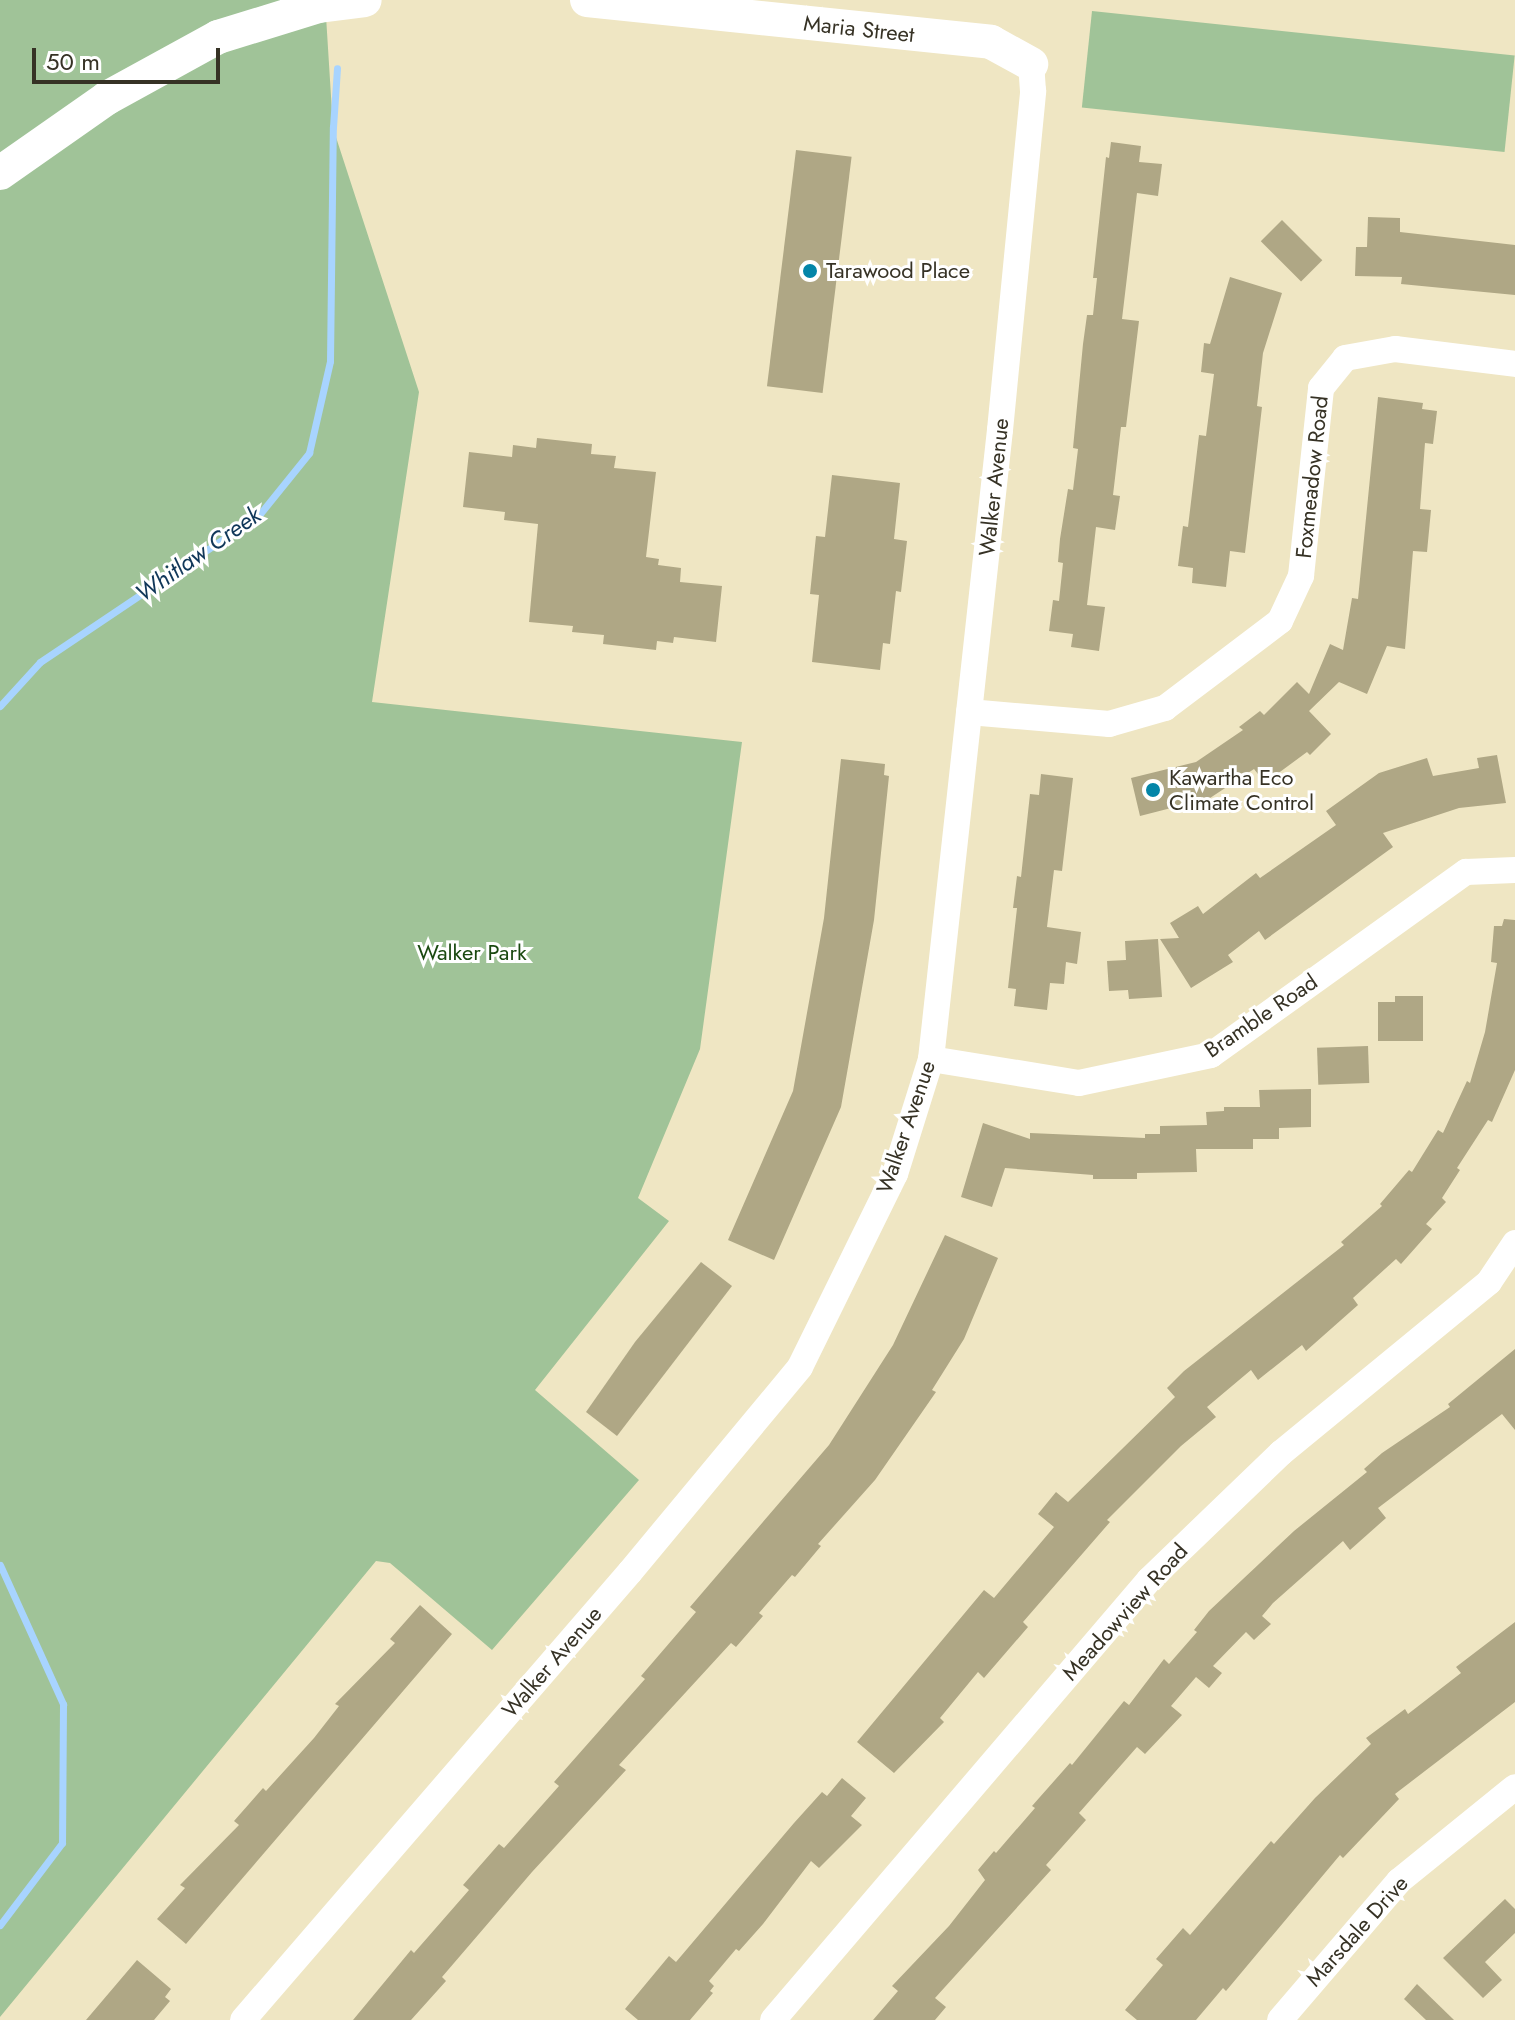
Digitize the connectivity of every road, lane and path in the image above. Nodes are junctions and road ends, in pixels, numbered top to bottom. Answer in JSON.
{"nodes":[{"id":1,"x":365,"y":0,"type":"edge"},
{"id":2,"x":587,"y":0,"type":"edge"},
{"id":3,"x":1031,"y":64,"type":"joint"},
{"id":4,"x":0,"y":173,"type":"edge"},
{"id":5,"x":1515,"y":364,"type":"edge"},
{"id":6,"x":969,"y":712,"type":"junction"},
{"id":7,"x":1515,"y":870,"type":"edge"},
{"id":8,"x":931,"y":1059,"type":"junction"},
{"id":9,"x":1515,"y":1243,"type":"edge"},
{"id":10,"x":1515,"y":1787,"type":"edge"},
{"id":11,"x":243,"y":2020,"type":"edge"},
{"id":12,"x":773,"y":2020,"type":"edge"},
{"id":13,"x":1280,"y":2020,"type":"edge"}],
"edges":[{"from":1,"to":4,"type":"street"},
{"from":2,"to":3,"type":"street","name":"Maria Street"},
{"from":3,"to":6,"type":"street","name":"Walker Avenue"},
{"from":5,"to":6,"type":"street","name":"Foxmeadow Road"},
{"from":6,"to":8,"type":"street","name":"Walker Avenue"},
{"from":7,"to":8,"type":"street","name":"Bramble Road"},
{"from":8,"to":11,"type":"street","name":"Walker Avenue"},
{"from":9,"to":12,"type":"street","name":"Meadowview Road"},
{"from":10,"to":13,"type":"street","name":"Marsdale Drive"}]}
